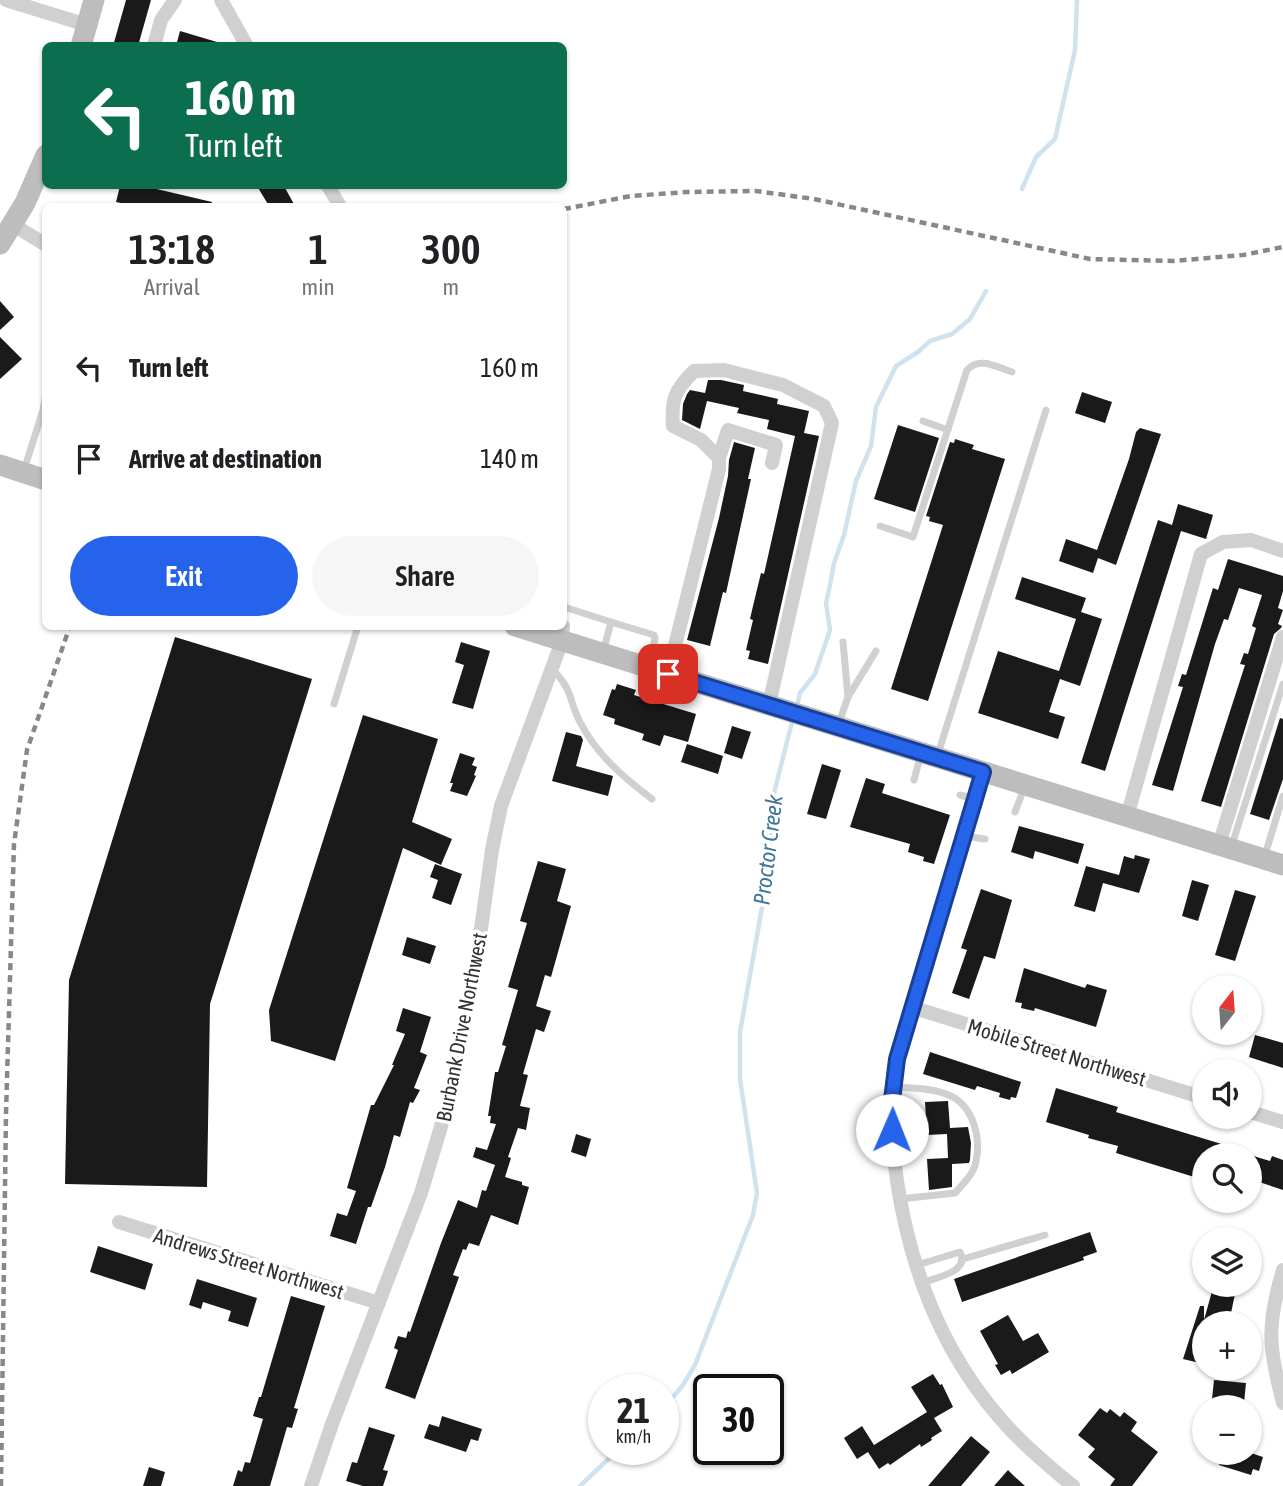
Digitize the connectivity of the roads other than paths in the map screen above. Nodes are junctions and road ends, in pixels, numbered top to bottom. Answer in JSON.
{"nodes":[{"id":1,"x":6,"y":0,"type":"edge"},
{"id":2,"x":94,"y":0,"type":"edge"},
{"id":3,"x":175,"y":0,"type":"edge"},
{"id":4,"x":221,"y":0,"type":"edge"},
{"id":5,"x":84,"y":35,"type":"edge"},
{"id":6,"x":155,"y":42,"type":"edge"},
{"id":7,"x":245,"y":42,"type":"edge"},
{"id":8,"x":42,"y":164,"type":"edge"},
{"id":9,"x":12,"y":223,"type":"junction"},
{"id":10,"x":42,"y":242,"type":"edge"},
{"id":11,"x":0,"y":244,"type":"edge"},
{"id":12,"x":1012,"y":372,"type":"dead end"},
{"id":13,"x":1046,"y":410,"type":"dead end"},
{"id":14,"x":42,"y":413,"type":"edge"},
{"id":15,"x":923,"y":421,"type":"dead end"},
{"id":16,"x":948,"y":430,"type":"junction"},
{"id":17,"x":719,"y":458,"type":"junction"},
{"id":18,"x":772,"y":463,"type":"dead end"},
{"id":19,"x":0,"y":465,"type":"edge"},
{"id":20,"x":23,"y":472,"type":"junction"},
{"id":21,"x":42,"y":479,"type":"edge"},
{"id":22,"x":880,"y":526,"type":"dead end"},
{"id":23,"x":1283,"y":551,"type":"edge"},
{"id":24,"x":567,"y":608,"type":"edge"},
{"id":25,"x":611,"y":622,"type":"junction"},
{"id":26,"x":357,"y":630,"type":"edge"},
{"id":27,"x":539,"y":630,"type":"edge"},
{"id":28,"x":563,"y":634,"type":"edge"},
{"id":29,"x":1283,"y":637,"type":"edge"},
{"id":30,"x":843,"y":642,"type":"dead end"},
{"id":31,"x":876,"y":651,"type":"dead end"},
{"id":32,"x":603,"y":654,"type":"junction"},
{"id":33,"x":552,"y":668,"type":"junction"},
{"id":34,"x":659,"y":671,"type":"junction"},
{"id":35,"x":1283,"y":684,"type":"edge"},
{"id":36,"x":848,"y":697,"type":"junction"},
{"id":37,"x":334,"y":704,"type":"dead end"},
{"id":38,"x":775,"y":708,"type":"junction"},
{"id":39,"x":838,"y":727,"type":"junction"},
{"id":40,"x":929,"y":756,"type":"junction"},
{"id":41,"x":983,"y":772,"type":"junction"},
{"id":42,"x":914,"y":780,"type":"dead end"},
{"id":43,"x":1025,"y":785,"type":"junction"},
{"id":44,"x":960,"y":795,"type":"dead end"},
{"id":45,"x":1283,"y":796,"type":"edge"},
{"id":46,"x":652,"y":799,"type":"dead end"},
{"id":47,"x":975,"y":799,"type":"junction"},
{"id":48,"x":1015,"y":811,"type":"dead end"},
{"id":49,"x":1127,"y":817,"type":"junction"},
{"id":50,"x":964,"y":836,"type":"junction"},
{"id":51,"x":985,"y":839,"type":"dead end"},
{"id":52,"x":1225,"y":847,"type":"junction"},
{"id":53,"x":1273,"y":862,"type":"edge"},
{"id":54,"x":911,"y":1007,"type":"junction"},
{"id":55,"x":893,"y":1087,"type":"junction"},
{"id":56,"x":1192,"y":1094,"type":"edge"},
{"id":57,"x":1262,"y":1116,"type":"edge"},
{"id":58,"x":1283,"y":1122,"type":"edge"},
{"id":59,"x":900,"y":1199,"type":"junction"},
{"id":60,"x":119,"y":1222,"type":"dead end"},
{"id":61,"x":1045,"y":1235,"type":"dead end"},
{"id":62,"x":963,"y":1259,"type":"junction"},
{"id":63,"x":915,"y":1266,"type":"junction"},
{"id":64,"x":1283,"y":1270,"type":"edge"},
{"id":65,"x":921,"y":1283,"type":"junction"},
{"id":66,"x":379,"y":1303,"type":"junction"},
{"id":67,"x":1283,"y":1403,"type":"edge"},
{"id":68,"x":311,"y":1486,"type":"edge"},
{"id":69,"x":1073,"y":1486,"type":"edge"}],
"edges":[{"from":1,"to":5,"type":"street"},
{"from":2,"to":5,"type":"main road"},
{"from":3,"to":6,"type":"street"},
{"from":4,"to":7,"type":"street"},
{"from":8,"to":9,"type":"main road"},
{"from":9,"to":10,"type":"street"},
{"from":9,"to":11,"type":"main road"},
{"from":12,"to":16,"type":"lane"},
{"from":13,"to":40,"type":"lane"},
{"from":14,"to":20,"type":"lane"},
{"from":15,"to":16,"type":"lane"},
{"from":16,"to":22,"type":"lane"},
{"from":17,"to":18,"type":"street"},
{"from":17,"to":34,"type":"street"},
{"from":17,"to":38,"type":"street"},
{"from":19,"to":20,"type":"main road"},
{"from":20,"to":21,"type":"main road"},
{"from":23,"to":49,"type":"street"},
{"from":24,"to":25,"type":"lane"},
{"from":25,"to":32,"type":"lane"},
{"from":25,"to":34,"type":"lane"},
{"from":26,"to":37,"type":"lane"},
{"from":27,"to":28,"type":"main road"},
{"from":28,"to":32,"type":"main road"},
{"from":28,"to":33,"type":"street","name":"Burbank Drive Northwest"},
{"from":29,"to":52,"type":"street"},
{"from":30,"to":36,"type":"lane"},
{"from":31,"to":36,"type":"lane"},
{"from":32,"to":34,"type":"main road"},
{"from":33,"to":46,"type":"lane"},
{"from":33,"to":66,"type":"street","name":"Burbank Drive Northwest"},
{"from":34,"to":38,"type":"main road"},
{"from":35,"to":52,"type":"lane"},
{"from":36,"to":39,"type":"lane"},
{"from":38,"to":39,"type":"main road"},
{"from":39,"to":40,"type":"main road"},
{"from":40,"to":41,"type":"main road"},
{"from":40,"to":42,"type":"lane"},
{"from":41,"to":43,"type":"main road"},
{"from":41,"to":47,"type":"street"},
{"from":43,"to":48,"type":"lane"},
{"from":43,"to":49,"type":"main road"},
{"from":44,"to":47,"type":"lane"},
{"from":45,"to":53,"type":"lane"},
{"from":47,"to":50,"type":"street"},
{"from":49,"to":52,"type":"main road"},
{"from":50,"to":51,"type":"lane"},
{"from":50,"to":54,"type":"street"},
{"from":52,"to":53,"type":"main road"},
{"from":54,"to":55,"type":"street"},
{"from":54,"to":56,"type":"street","name":"Mobile Street Northwest"},
{"from":55,"to":59,"type":"street"},
{"from":55,"to":59,"type":"lane"},
{"from":57,"to":58,"type":"street"},
{"from":59,"to":63,"type":"street"},
{"from":60,"to":66,"type":"street","name":"Andrews Street Northwest"},
{"from":61,"to":62,"type":"lane"},
{"from":62,"to":63,"type":"lane"},
{"from":62,"to":65,"type":"lane"},
{"from":63,"to":65,"type":"street"},
{"from":64,"to":67,"type":"street"},
{"from":65,"to":69,"type":"street"},
{"from":66,"to":68,"type":"street","name":"Burbank Drive Northwest"}]}
